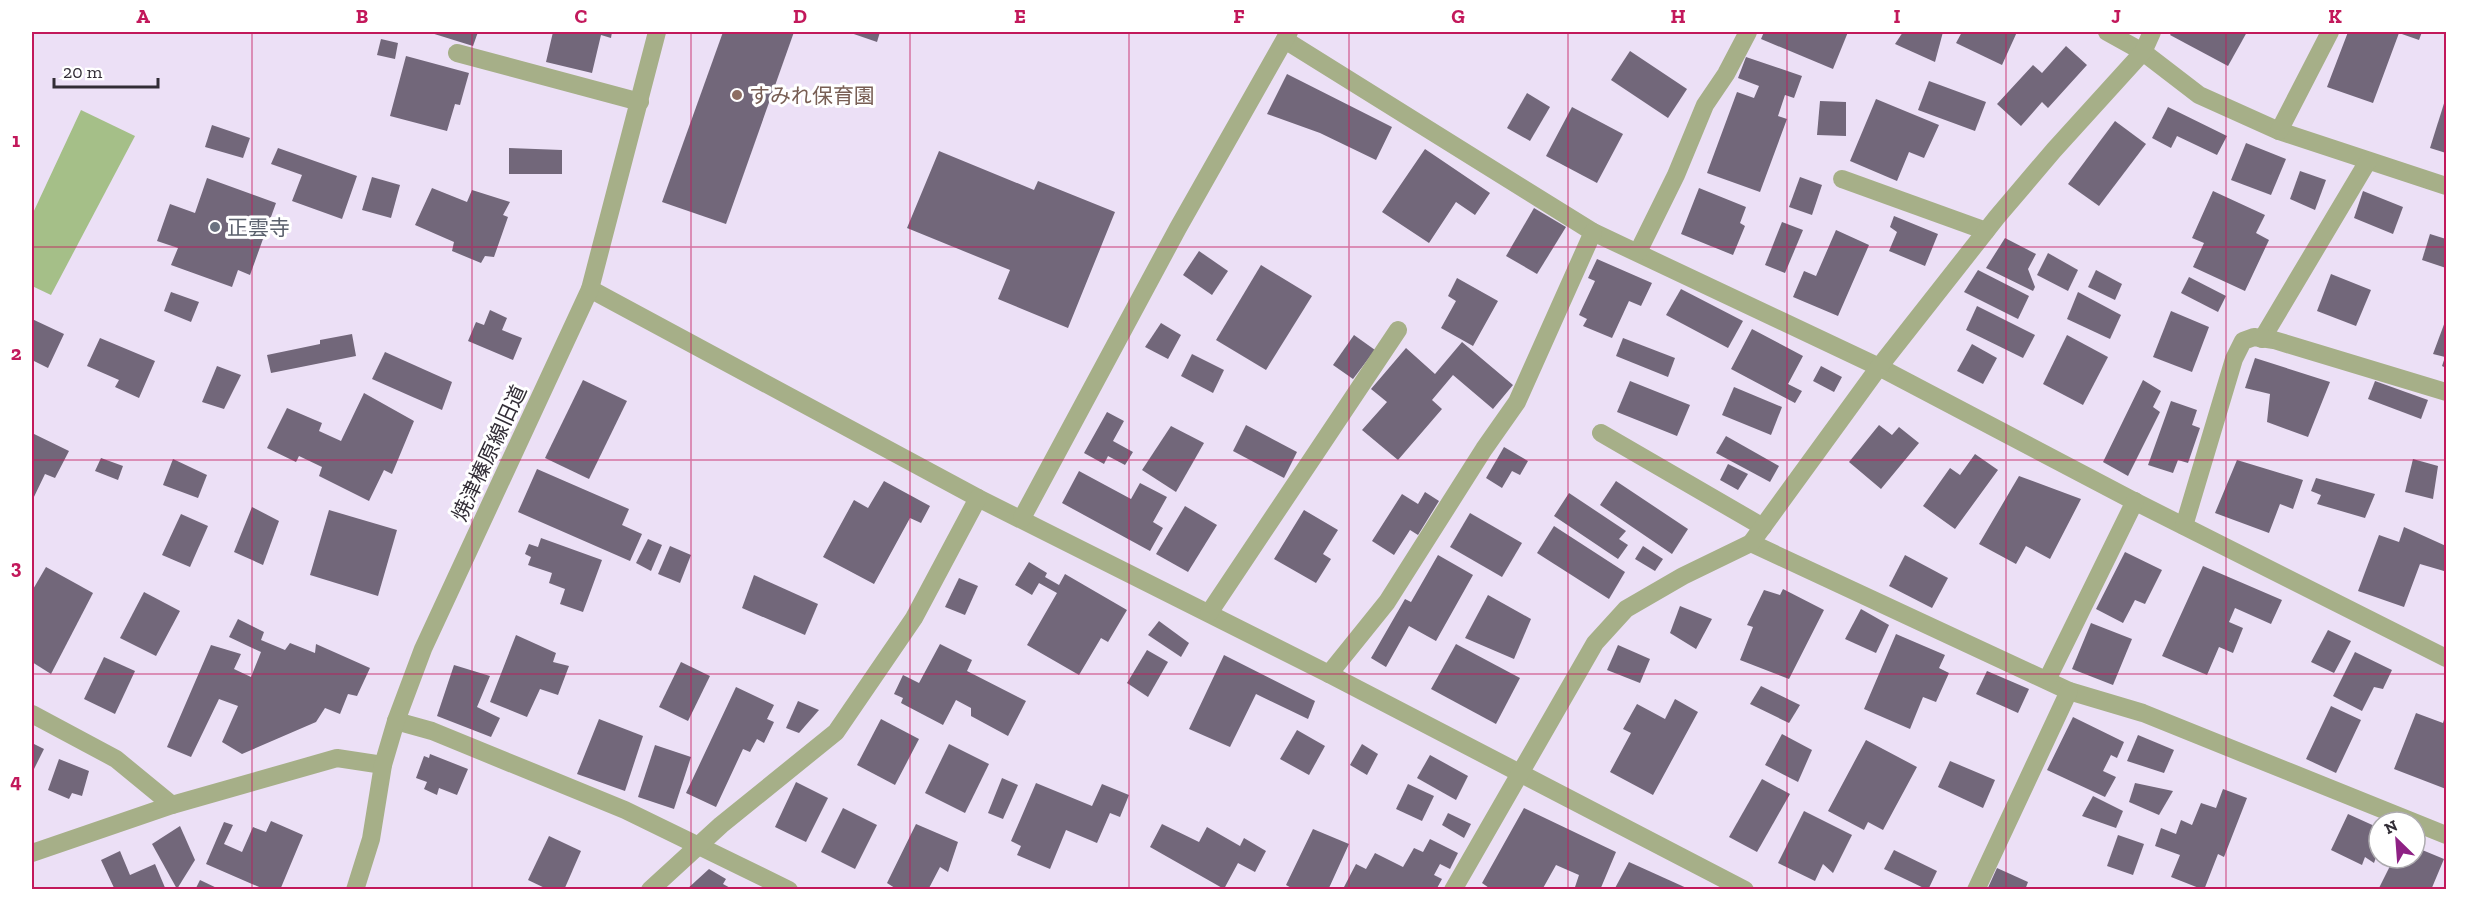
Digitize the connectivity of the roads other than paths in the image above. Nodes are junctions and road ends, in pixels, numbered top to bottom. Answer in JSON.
{"nodes":[{"id":1,"x":657,"y":32,"type":"edge"},
{"id":2,"x":1748,"y":32,"type":"edge"},
{"id":3,"x":2107,"y":32,"type":"edge"},
{"id":4,"x":2152,"y":32,"type":"edge"},
{"id":5,"x":2330,"y":32,"type":"edge"},
{"id":6,"x":1287,"y":36,"type":"edge"},
{"id":7,"x":2143,"y":52,"type":"junction"},
{"id":8,"x":457,"y":53,"type":"dead end"},
{"id":9,"x":640,"y":102,"type":"junction"},
{"id":10,"x":2279,"y":131,"type":"junction"},
{"id":11,"x":2368,"y":161,"type":"junction"},
{"id":12,"x":1842,"y":179,"type":"dead end"},
{"id":13,"x":2446,"y":186,"type":"edge"},
{"id":14,"x":1986,"y":231,"type":"junction"},
{"id":15,"x":1593,"y":232,"type":"junction"},
{"id":16,"x":1638,"y":252,"type":"junction"},
{"id":17,"x":590,"y":289,"type":"junction"},
{"id":18,"x":1398,"y":330,"type":"dead end"},
{"id":19,"x":2262,"y":339,"type":"junction"},
{"id":20,"x":1879,"y":367,"type":"junction"},
{"id":21,"x":2446,"y":392,"type":"edge"},
{"id":22,"x":1601,"y":433,"type":"dead end"},
{"id":23,"x":978,"y":498,"type":"junction"},
{"id":24,"x":2135,"y":501,"type":"junction"},
{"id":25,"x":1022,"y":518,"type":"junction"},
{"id":26,"x":2184,"y":525,"type":"junction"},
{"id":27,"x":1763,"y":528,"type":"junction"},
{"id":28,"x":1751,"y":543,"type":"junction"},
{"id":29,"x":1209,"y":613,"type":"junction"},
{"id":30,"x":2446,"y":658,"type":"edge"},
{"id":31,"x":1329,"y":674,"type":"junction"},
{"id":32,"x":2046,"y":680,"type":"junction"},
{"id":33,"x":2069,"y":691,"type":"junction"},
{"id":34,"x":32,"y":714,"type":"edge"},
{"id":35,"x":396,"y":721,"type":"junction"},
{"id":36,"x":383,"y":765,"type":"junction"},
{"id":37,"x":1519,"y":771,"type":"junction"},
{"id":38,"x":172,"y":805,"type":"junction"},
{"id":39,"x":2446,"y":835,"type":"edge"},
{"id":40,"x":700,"y":846,"type":"junction"},
{"id":41,"x":32,"y":853,"type":"edge"},
{"id":42,"x":355,"y":890,"type":"edge"},
{"id":43,"x":650,"y":890,"type":"edge"},
{"id":44,"x":789,"y":890,"type":"edge"},
{"id":45,"x":1453,"y":890,"type":"edge"},
{"id":46,"x":1745,"y":890,"type":"edge"},
{"id":47,"x":1976,"y":890,"type":"edge"}],
"edges":[{"from":1,"to":9,"type":"street","name":"焼津榛原線旧道"},
{"from":2,"to":16,"type":"street"},
{"from":3,"to":7,"type":"street"},
{"from":4,"to":7,"type":"street"},
{"from":5,"to":10,"type":"street"},
{"from":6,"to":15,"type":"street"},
{"from":6,"to":25,"type":"street"},
{"from":7,"to":10,"type":"street"},
{"from":7,"to":14,"type":"street"},
{"from":8,"to":9,"type":"street"},
{"from":9,"to":17,"type":"street","name":"焼津榛原線旧道"},
{"from":10,"to":11,"type":"street"},
{"from":11,"to":13,"type":"street"},
{"from":11,"to":19,"type":"street"},
{"from":12,"to":14,"type":"street"},
{"from":14,"to":20,"type":"street"},
{"from":15,"to":16,"type":"street"},
{"from":15,"to":31,"type":"street"},
{"from":16,"to":20,"type":"street"},
{"from":17,"to":23,"type":"street"},
{"from":17,"to":35,"type":"street","name":"焼津榛原線旧道"},
{"from":18,"to":29,"type":"street"},
{"from":19,"to":21,"type":"street"},
{"from":19,"to":26,"type":"street"},
{"from":20,"to":24,"type":"street"},
{"from":20,"to":27,"type":"street"},
{"from":22,"to":27,"type":"street"},
{"from":23,"to":25,"type":"street"},
{"from":23,"to":40,"type":"street"},
{"from":24,"to":26,"type":"street"},
{"from":24,"to":32,"type":"street"},
{"from":25,"to":29,"type":"street"},
{"from":26,"to":30,"type":"street"},
{"from":27,"to":28,"type":"street"},
{"from":28,"to":32,"type":"street"},
{"from":28,"to":37,"type":"street"},
{"from":29,"to":31,"type":"street"},
{"from":31,"to":37,"type":"street"},
{"from":32,"to":33,"type":"street"},
{"from":33,"to":39,"type":"street"},
{"from":33,"to":47,"type":"street"},
{"from":34,"to":38,"type":"street"},
{"from":35,"to":36,"type":"street","name":"焼津榛原線旧道"},
{"from":35,"to":40,"type":"street"},
{"from":36,"to":38,"type":"street"},
{"from":36,"to":42,"type":"street","name":"焼津榛原線旧道"},
{"from":37,"to":45,"type":"street"},
{"from":37,"to":46,"type":"street"},
{"from":38,"to":41,"type":"street"},
{"from":40,"to":43,"type":"street"},
{"from":40,"to":44,"type":"street"}]}
